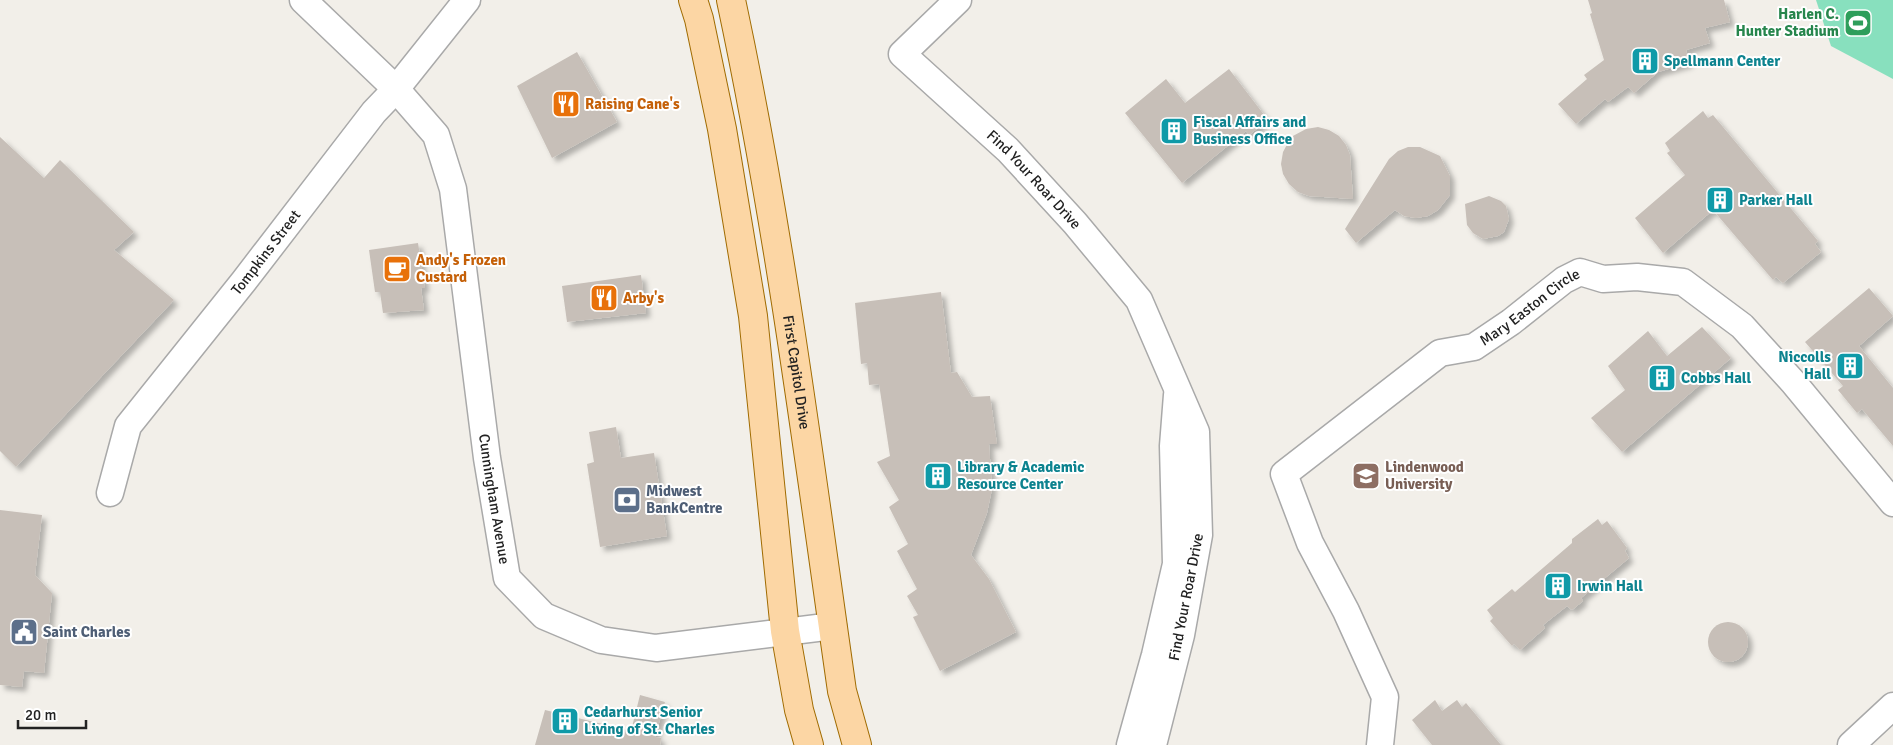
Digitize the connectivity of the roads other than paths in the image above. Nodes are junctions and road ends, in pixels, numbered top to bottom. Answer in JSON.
{"nodes":[{"id":1,"x":303,"y":0,"type":"edge"},
{"id":2,"x":467,"y":0,"type":"edge"},
{"id":3,"x":486,"y":0,"type":"edge"},
{"id":4,"x":693,"y":0,"type":"edge"},
{"id":5,"x":732,"y":0,"type":"edge"},
{"id":6,"x":958,"y":0,"type":"edge"},
{"id":7,"x":448,"y":26,"type":"junction"},
{"id":8,"x":396,"y":89,"type":"junction"},
{"id":9,"x":1178,"y":392,"type":"junction"},
{"id":10,"x":110,"y":493,"type":"dead end"},
{"id":11,"x":1893,"y":503,"type":"edge"},
{"id":12,"x":832,"y":626,"type":"junction"},
{"id":13,"x":785,"y":631,"type":"junction"},
{"id":14,"x":1893,"y":706,"type":"edge"},
{"id":15,"x":809,"y":745,"type":"edge"},
{"id":16,"x":857,"y":745,"type":"edge"},
{"id":17,"x":1130,"y":745,"type":"edge"},
{"id":18,"x":1153,"y":745,"type":"edge"},
{"id":19,"x":1380,"y":745,"type":"edge"},
{"id":20,"x":1851,"y":745,"type":"edge"}],
"edges":[{"from":1,"to":8,"type":"street","name":"Cunningham Avenue"},
{"from":2,"to":7,"type":"street","name":"Tompkins Street"},
{"from":3,"to":7,"type":"street","name":"Tompkins Street"},
{"from":4,"to":13,"type":"main road"},
{"from":5,"to":12,"type":"main road","name":"First Capitol Drive"},
{"from":6,"to":9,"type":"street","name":"Find Your Roar Drive"},
{"from":7,"to":8,"type":"street","name":"Tompkins Street"},
{"from":8,"to":10,"type":"street","name":"Tompkins Street"},
{"from":8,"to":13,"type":"street","name":"Cunningham Avenue"},
{"from":9,"to":17,"type":"street","name":"Find Your Roar Drive"},
{"from":9,"to":18,"type":"street","name":"Find Your Roar Drive"},
{"from":11,"to":19,"type":"street","name":"Mary Easton Circle"},
{"from":12,"to":13,"type":"street","name":"Cunningham Avenue"},
{"from":12,"to":16,"type":"main road","name":"First Capitol Drive"},
{"from":13,"to":15,"type":"main road"},
{"from":14,"to":20,"type":"street"}]}
